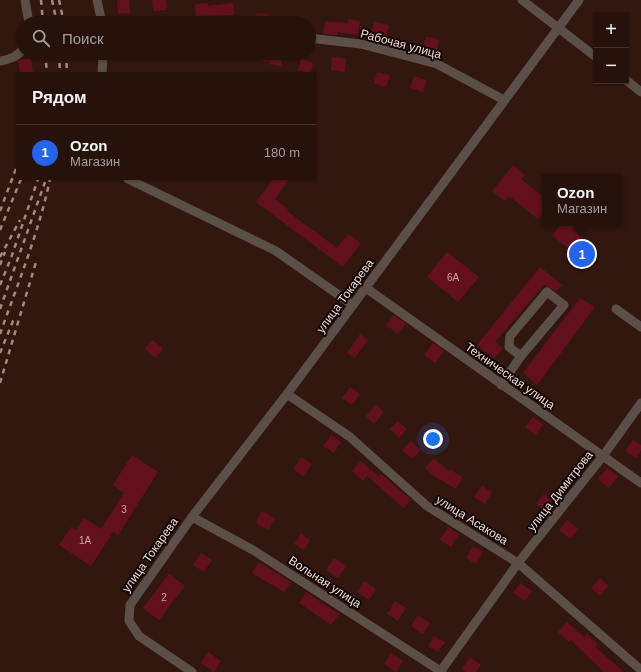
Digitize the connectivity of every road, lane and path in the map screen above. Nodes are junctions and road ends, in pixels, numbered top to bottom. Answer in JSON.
{"nodes":[{"id":1,"x":25,"y":0,"type":"edge"},
{"id":2,"x":97,"y":0,"type":"edge"},
{"id":3,"x":522,"y":0,"type":"edge"},
{"id":4,"x":579,"y":0,"type":"edge"},
{"id":5,"x":28,"y":16,"type":"edge"},
{"id":6,"x":100,"y":16,"type":"edge"},
{"id":7,"x":558,"y":28,"type":"junction"},
{"id":8,"x":316,"y":39,"type":"edge"},
{"id":9,"x":16,"y":55,"type":"edge"},
{"id":10,"x":593,"y":55,"type":"edge"},
{"id":11,"x":103,"y":60,"type":"edge"},
{"id":12,"x":0,"y":61,"type":"edge"},
{"id":13,"x":102,"y":72,"type":"edge"},
{"id":14,"x":629,"y":82,"type":"edge"},
{"id":15,"x":641,"y":92,"type":"edge"},
{"id":16,"x":504,"y":100,"type":"junction"},
{"id":17,"x":130,"y":180,"type":"edge"},
{"id":18,"x":366,"y":288,"type":"junction"},
{"id":19,"x":353,"y":305,"type":"junction"},
{"id":20,"x":616,"y":309,"type":"dead end"},
{"id":21,"x":641,"y":327,"type":"edge"},
{"id":22,"x":521,"y":356,"type":"junction"},
{"id":23,"x":501,"y":385,"type":"junction"},
{"id":24,"x":287,"y":394,"type":"junction"},
{"id":25,"x":641,"y":403,"type":"edge"},
{"id":26,"x":603,"y":456,"type":"junction"},
{"id":27,"x":641,"y":483,"type":"edge"},
{"id":28,"x":192,"y":517,"type":"junction"},
{"id":29,"x":518,"y":563,"type":"junction"},
{"id":30,"x":641,"y":670,"type":"edge"},
{"id":31,"x":192,"y":672,"type":"edge"},
{"id":32,"x":441,"y":672,"type":"edge"}],
"edges":[{"from":1,"to":5,"type":"street"},
{"from":2,"to":6,"type":"street"},
{"from":3,"to":7,"type":"street"},
{"from":4,"to":7,"type":"street","name":"улица Токарева"},
{"from":7,"to":10,"type":"street"},
{"from":7,"to":16,"type":"street","name":"улица Токарева"},
{"from":8,"to":16,"type":"street","name":"Рабочая улица"},
{"from":9,"to":12,"type":"street"},
{"from":11,"to":13,"type":"street"},
{"from":14,"to":15,"type":"street"},
{"from":16,"to":18,"type":"street","name":"улица Токарева"},
{"from":17,"to":19,"type":"street"},
{"from":18,"to":19,"type":"street","name":"улица Токарева"},
{"from":18,"to":23,"type":"street","name":"Техническая улица"},
{"from":19,"to":24,"type":"street","name":"улица Токарева"},
{"from":20,"to":21,"type":"street"},
{"from":22,"to":22,"type":"street"},
{"from":22,"to":23,"type":"street"},
{"from":23,"to":26,"type":"street","name":"Техническая улица"},
{"from":24,"to":28,"type":"street","name":"улица Токарева"},
{"from":24,"to":29,"type":"street","name":"улица Асакова"},
{"from":25,"to":26,"type":"street","name":"улица Димитрова"},
{"from":26,"to":27,"type":"street","name":"Техническая улица"},
{"from":26,"to":29,"type":"street","name":"улица Димитрова"},
{"from":28,"to":31,"type":"street","name":"улица Токарева"},
{"from":28,"to":32,"type":"street","name":"Вольная улица"},
{"from":29,"to":30,"type":"street","name":"улица Асакова"},
{"from":29,"to":32,"type":"street","name":"улица Димитрова"}]}
